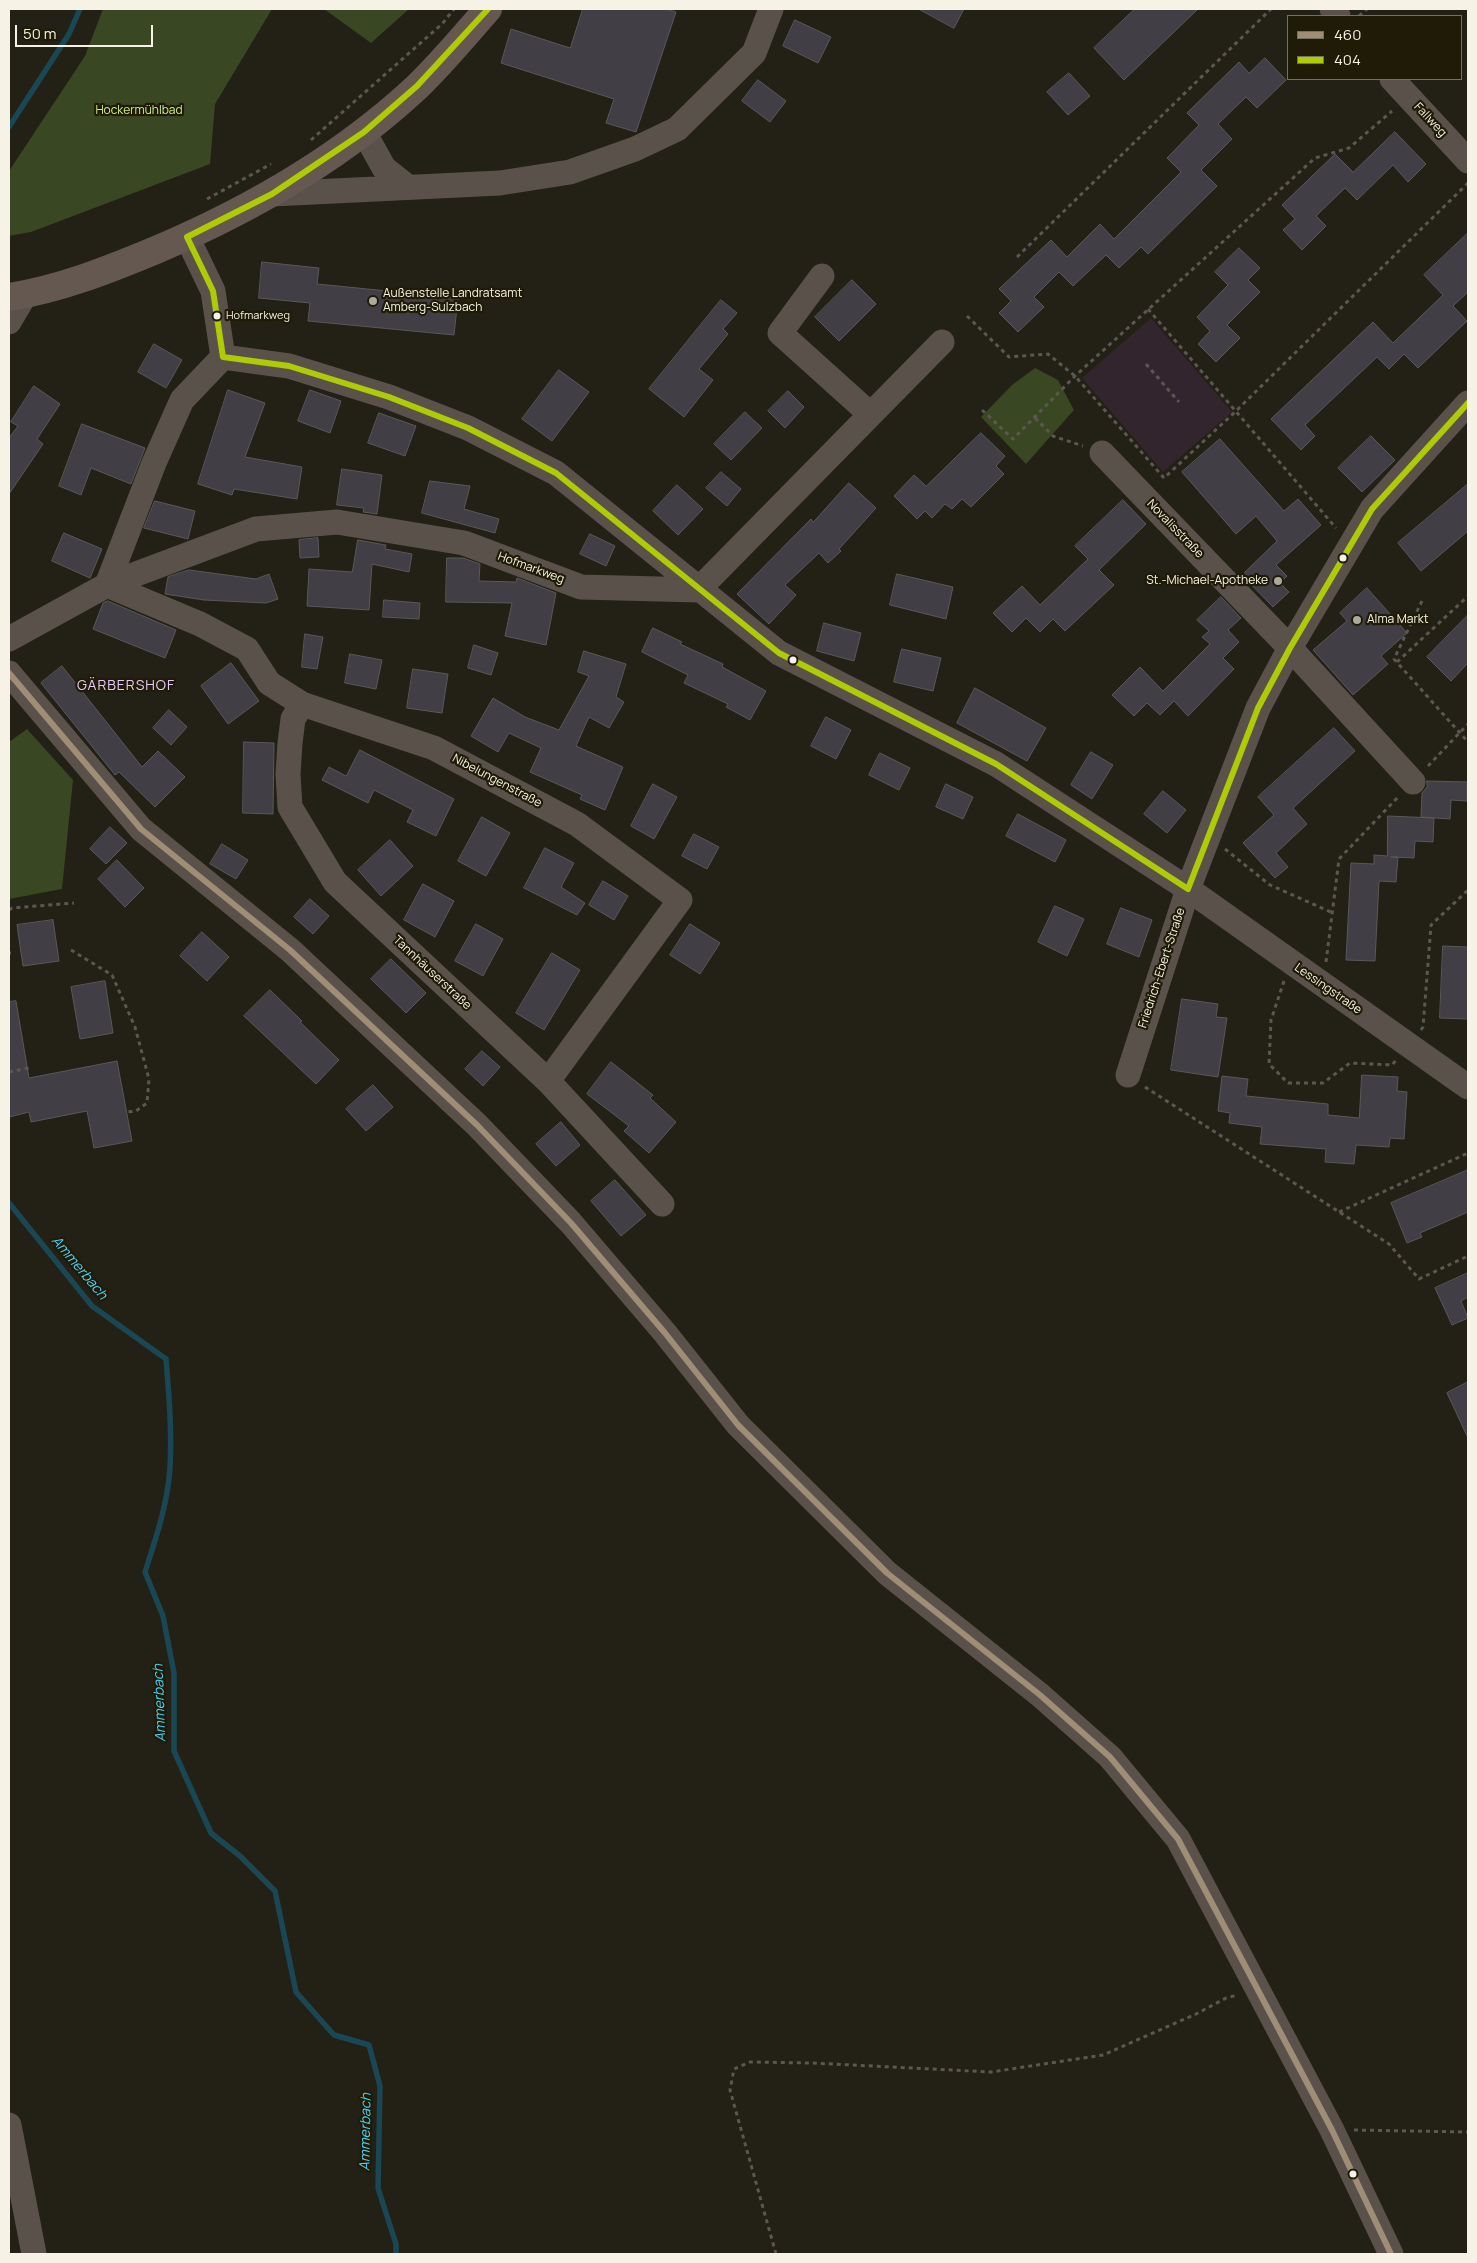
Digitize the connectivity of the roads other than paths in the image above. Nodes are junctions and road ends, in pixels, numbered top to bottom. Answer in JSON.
{"nodes":[{"id":1,"x":488,"y":9,"type":"edge"},
{"id":2,"x":771,"y":9,"type":"edge"},
{"id":3,"x":1393,"y":80,"type":"edge"},
{"id":4,"x":364,"y":132,"type":"junction"},
{"id":5,"x":1468,"y":161,"type":"edge"},
{"id":6,"x":408,"y":187,"type":"junction"},
{"id":7,"x":272,"y":194,"type":"junction"},
{"id":8,"x":187,"y":237,"type":"junction"},
{"id":9,"x":822,"y":276,"type":"dead end"},
{"id":10,"x":17,"y":296,"type":"edge"},
{"id":11,"x":9,"y":322,"type":"edge"},
{"id":12,"x":942,"y":342,"type":"dead end"},
{"id":13,"x":223,"y":358,"type":"junction"},
{"id":14,"x":1468,"y":403,"type":"edge"},
{"id":15,"x":870,"y":414,"type":"junction"},
{"id":16,"x":1102,"y":453,"type":"road end"},
{"id":17,"x":107,"y":585,"type":"junction"},
{"id":18,"x":698,"y":590,"type":"junction"},
{"id":19,"x":9,"y":638,"type":"edge"},
{"id":20,"x":1290,"y":648,"type":"junction"},
{"id":21,"x":9,"y":672,"type":"edge"},
{"id":22,"x":302,"y":704,"type":"junction"},
{"id":23,"x":1413,"y":782,"type":"road end"},
{"id":24,"x":1188,"y":889,"type":"junction"},
{"id":25,"x":1128,"y":1075,"type":"road end"},
{"id":26,"x":548,"y":1081,"type":"junction"},
{"id":27,"x":1468,"y":1087,"type":"edge"},
{"id":28,"x":662,"y":1204,"type":"dead end"},
{"id":29,"x":9,"y":2125,"type":"edge"},
{"id":30,"x":34,"y":2254,"type":"edge"},
{"id":31,"x":1391,"y":2254,"type":"edge"}],
"edges":[{"from":1,"to":4,"type":"main road"},
{"from":2,"to":6,"type":"street"},
{"from":3,"to":5,"type":"street","name":"Fallweg"},
{"from":4,"to":6,"type":"street"},
{"from":4,"to":7,"type":"main road"},
{"from":6,"to":7,"type":"street"},
{"from":7,"to":8,"type":"main road"},
{"from":8,"to":10,"type":"main road"},
{"from":8,"to":13,"type":"street"},
{"from":9,"to":15,"type":"street"},
{"from":10,"to":11,"type":"street"},
{"from":12,"to":15,"type":"street"},
{"from":13,"to":17,"type":"street"},
{"from":13,"to":18,"type":"street","name":"Lessingstraße"},
{"from":14,"to":20,"type":"street","name":"Friedrich-Ebert-Straße"},
{"from":15,"to":18,"type":"street"},
{"from":16,"to":20,"type":"street","name":"Novalisstraße"},
{"from":17,"to":18,"type":"street","name":"Hofmarkweg"},
{"from":17,"to":19,"type":"street","name":"Hofmarkweg"},
{"from":17,"to":22,"type":"street","name":"Nibelungenstraße"},
{"from":18,"to":24,"type":"street","name":"Lessingstraße"},
{"from":20,"to":23,"type":"street","name":"Novalisstraße"},
{"from":20,"to":24,"type":"street","name":"Friedrich-Ebert-Straße"},
{"from":21,"to":31,"type":"street"},
{"from":22,"to":26,"type":"street","name":"Tannhäuserstraße"},
{"from":22,"to":26,"type":"street","name":"Nibelungenstraße"},
{"from":24,"to":25,"type":"street","name":"Friedrich-Ebert-Straße"},
{"from":24,"to":27,"type":"street","name":"Lessingstraße"},
{"from":26,"to":28,"type":"street","name":"Tannhäuserstraße"},
{"from":29,"to":30,"type":"street"}]}
